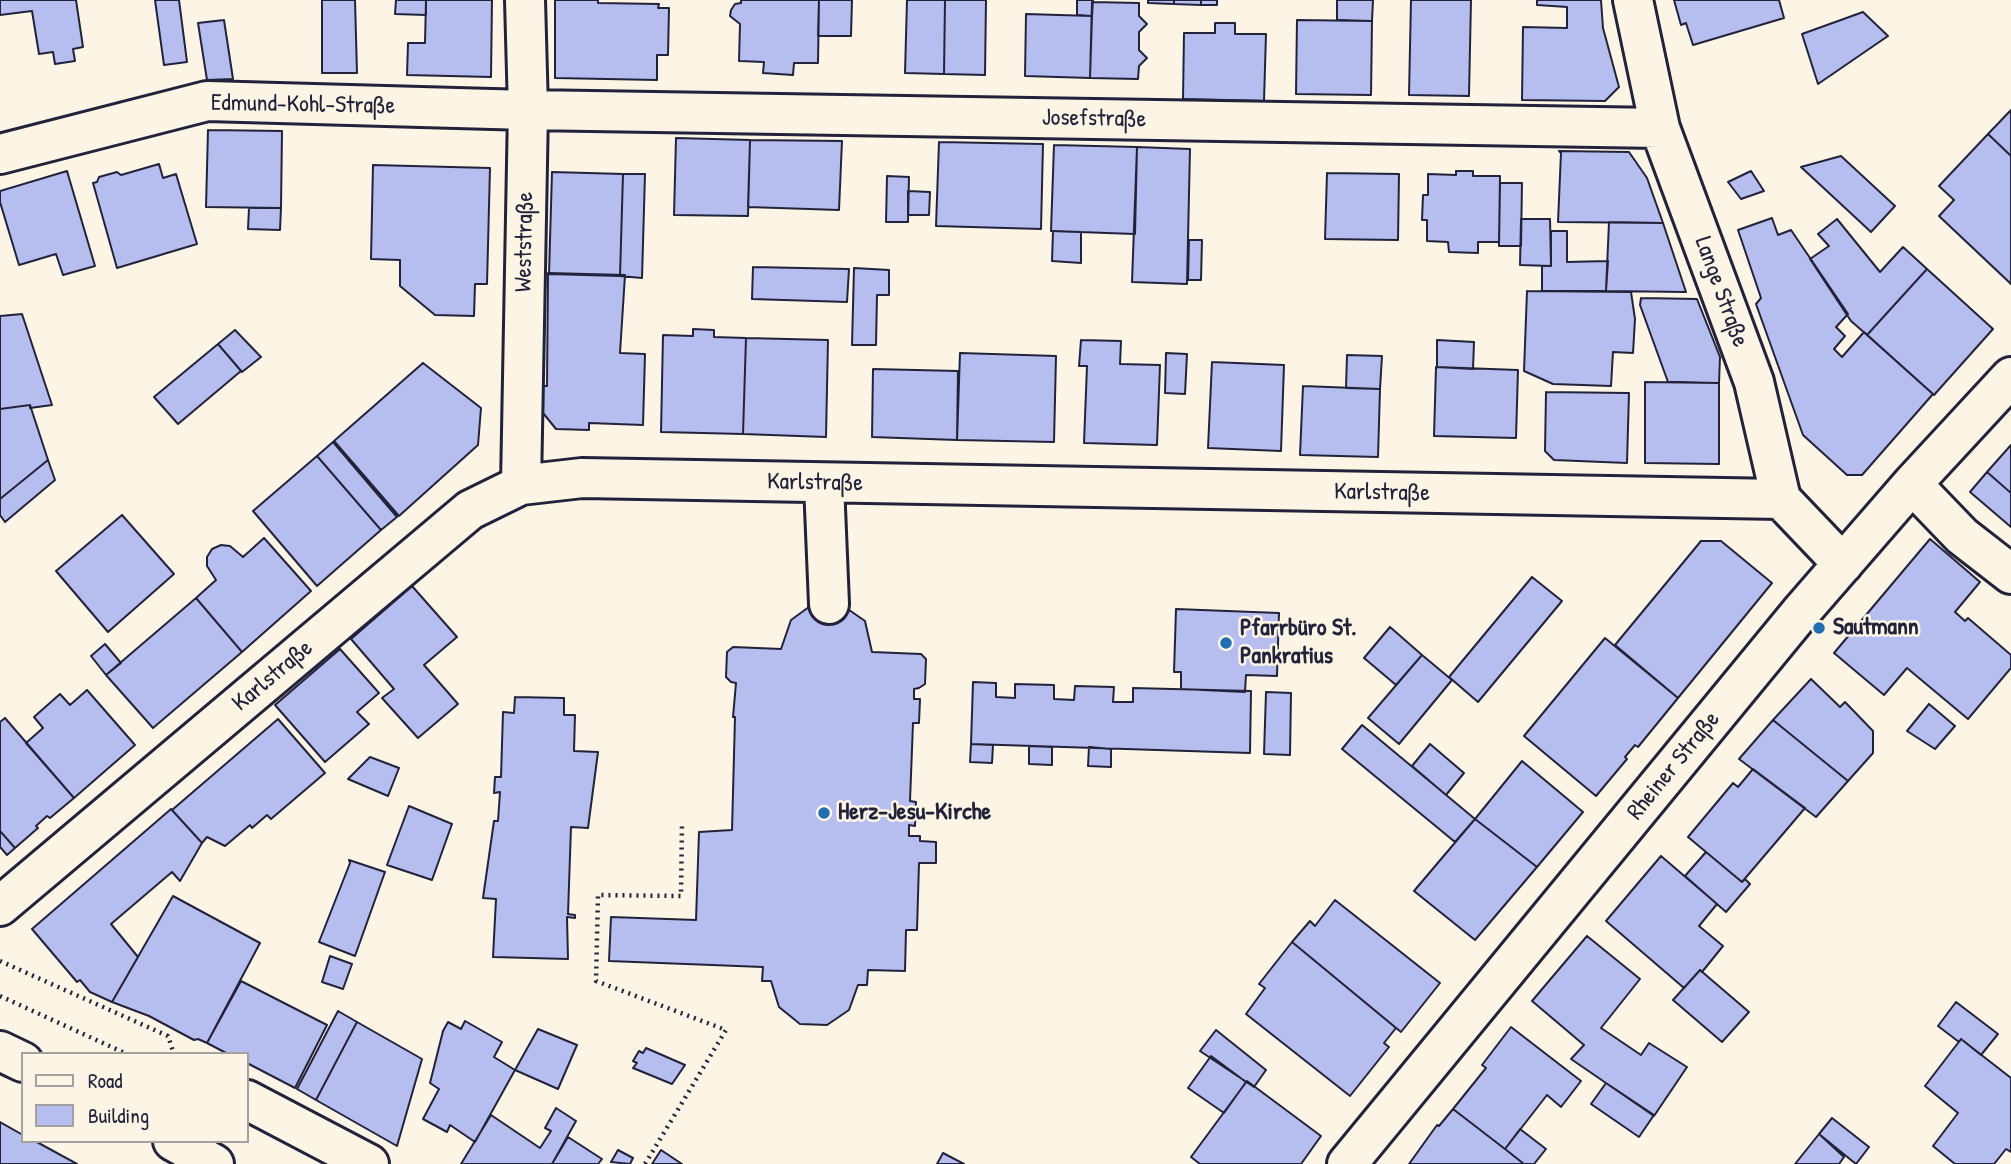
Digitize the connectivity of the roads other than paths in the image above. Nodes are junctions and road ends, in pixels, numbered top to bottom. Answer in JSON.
{"nodes":[{"id":1,"x":525,"y":0,"type":"edge"},
{"id":2,"x":1633,"y":0,"type":"edge"},
{"id":3,"x":528,"y":110,"type":"junction"},
{"id":4,"x":1660,"y":128,"type":"junction"},
{"id":5,"x":0,"y":154,"type":"edge"},
{"id":6,"x":2011,"y":377,"type":"edge"},
{"id":7,"x":824,"y":484,"type":"junction"},
{"id":8,"x":1912,"y":484,"type":"junction"},
{"id":9,"x":521,"y":485,"type":"junction"},
{"id":10,"x":1781,"y":499,"type":"junction"},
{"id":11,"x":1843,"y":564,"type":"junction"},
{"id":12,"x":2011,"y":574,"type":"edge"},
{"id":13,"x":830,"y":604,"type":"dead end"},
{"id":14,"x":0,"y":906,"type":"edge"},
{"id":15,"x":0,"y":1051,"type":"edge"},
{"id":16,"x":21,"y":1061,"type":"edge"},
{"id":17,"x":248,"y":1101,"type":"edge"},
{"id":18,"x":177,"y":1143,"type":"edge"},
{"id":19,"x":214,"y":1164,"type":"edge"},
{"id":20,"x":369,"y":1164,"type":"edge"},
{"id":21,"x":1347,"y":1164,"type":"edge"}],
"edges":[{"from":1,"to":3,"type":"street","name":"Weststraße"},
{"from":2,"to":4,"type":"street","name":"Lange Straße"},
{"from":3,"to":4,"type":"street","name":"Josefstraße"},
{"from":3,"to":5,"type":"street","name":"Edmund-Kohl-Straße"},
{"from":3,"to":9,"type":"street","name":"Weststraße"},
{"from":4,"to":10,"type":"street","name":"Lange Straße"},
{"from":6,"to":8,"type":"street","name":"Rheiner Straße"},
{"from":7,"to":9,"type":"street","name":"Karlstraße"},
{"from":7,"to":10,"type":"street","name":"Karlstraße"},
{"from":7,"to":13,"type":"street"},
{"from":8,"to":11,"type":"street","name":"Rheiner Straße"},
{"from":8,"to":12,"type":"street"},
{"from":9,"to":14,"type":"street","name":"Karlstraße"},
{"from":10,"to":11,"type":"street"},
{"from":11,"to":21,"type":"street","name":"Rheiner Straße"},
{"from":15,"to":16,"type":"street"},
{"from":17,"to":20,"type":"street"},
{"from":18,"to":19,"type":"street"}]}
